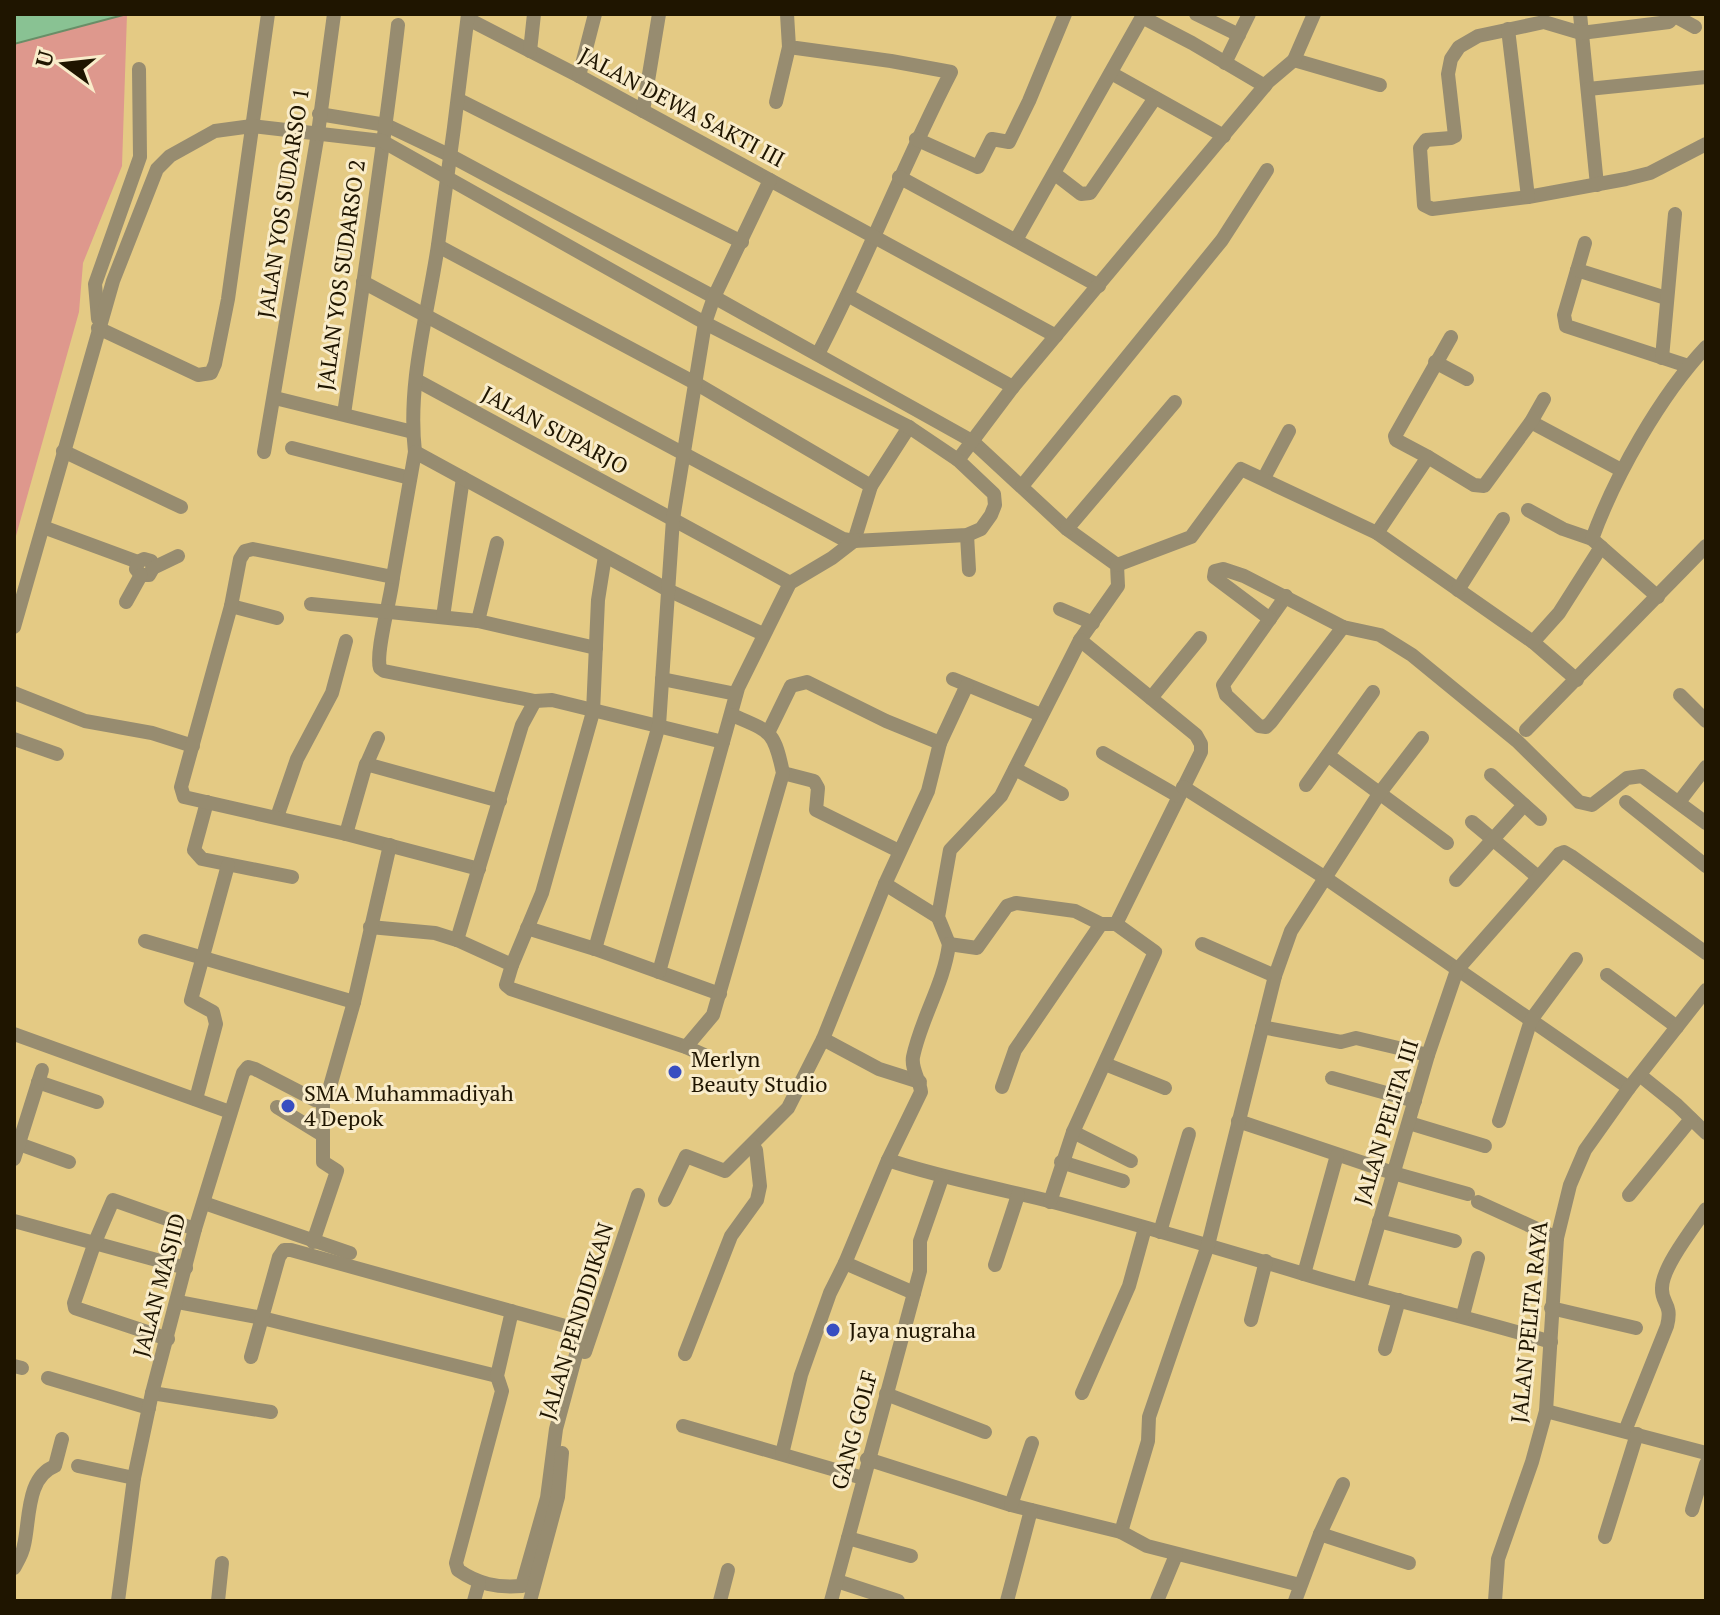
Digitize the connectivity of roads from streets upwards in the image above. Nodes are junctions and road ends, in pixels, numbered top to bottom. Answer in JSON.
{"nodes":[{"id":1,"x":268,"y":14,"type":"edge"},
{"id":2,"x":334,"y":14,"type":"edge"},
{"id":3,"x":534,"y":14,"type":"edge"},
{"id":4,"x":595,"y":14,"type":"edge"},
{"id":5,"x":659,"y":14,"type":"edge"},
{"id":6,"x":787,"y":14,"type":"edge"},
{"id":7,"x":1065,"y":14,"type":"edge"},
{"id":8,"x":1196,"y":14,"type":"edge"},
{"id":9,"x":1249,"y":14,"type":"edge"},
{"id":10,"x":1314,"y":14,"type":"edge"},
{"id":11,"x":1580,"y":14,"type":"edge"},
{"id":12,"x":1675,"y":15,"type":"edge"},
{"id":13,"x":468,"y":17,"type":"edge"},
{"id":14,"x":398,"y":25,"type":"dead end"},
{"id":15,"x":1695,"y":27,"type":"dead end"},
{"id":16,"x":1508,"y":29,"type":"junction"},
{"id":17,"x":1581,"y":33,"type":"junction"},
{"id":18,"x":1239,"y":35,"type":"junction"},
{"id":19,"x":789,"y":47,"type":"junction"},
{"id":20,"x":530,"y":51,"type":"junction"},
{"id":21,"x":1294,"y":60,"type":"junction"},
{"id":22,"x":1225,"y":63,"type":"junction"},
{"id":23,"x":139,"y":69,"type":"dead end"},
{"id":24,"x":1111,"y":73,"type":"junction"},
{"id":25,"x":579,"y":76,"type":"junction"},
{"id":26,"x":1706,"y":77,"type":"edge"},
{"id":27,"x":1380,"y":85,"type":"dead end"},
{"id":28,"x":1265,"y":86,"type":"junction"},
{"id":29,"x":1588,"y":89,"type":"junction"},
{"id":30,"x":1155,"y":98,"type":"junction"},
{"id":31,"x":459,"y":100,"type":"junction"},
{"id":32,"x":776,"y":102,"type":"dead end"},
{"id":33,"x":643,"y":111,"type":"junction"},
{"id":34,"x":319,"y":114,"type":"junction"},
{"id":35,"x":386,"y":125,"type":"junction"},
{"id":36,"x":252,"y":126,"type":"junction"},
{"id":37,"x":318,"y":133,"type":"junction"},
{"id":38,"x":1224,"y":136,"type":"junction"},
{"id":39,"x":916,"y":139,"type":"junction"},
{"id":40,"x":382,"y":141,"type":"junction"},
{"id":41,"x":1706,"y":144,"type":"edge"},
{"id":42,"x":449,"y":155,"type":"junction"},
{"id":43,"x":1267,"y":170,"type":"dead end"},
{"id":44,"x":1055,"y":174,"type":"junction"},
{"id":45,"x":899,"y":177,"type":"junction"},
{"id":46,"x":446,"y":178,"type":"junction"},
{"id":47,"x":770,"y":180,"type":"junction"},
{"id":48,"x":1597,"y":185,"type":"junction"},
{"id":49,"x":1528,"y":197,"type":"junction"},
{"id":50,"x":1675,"y":214,"type":"dead end"},
{"id":51,"x":873,"y":238,"type":"junction"},
{"id":52,"x":1016,"y":240,"type":"junction"},
{"id":53,"x":742,"y":242,"type":"junction"},
{"id":54,"x":1585,"y":243,"type":"dead end"},
{"id":55,"x":438,"y":246,"type":"junction"},
{"id":56,"x":1577,"y":270,"type":"junction"},
{"id":57,"x":363,"y":282,"type":"junction"},
{"id":58,"x":1099,"y":286,"type":"junction"},
{"id":59,"x":849,"y":296,"type":"junction"},
{"id":60,"x":714,"y":297,"type":"junction"},
{"id":61,"x":1666,"y":298,"type":"junction"},
{"id":62,"x":426,"y":314,"type":"junction"},
{"id":63,"x":705,"y":323,"type":"junction"},
{"id":64,"x":98,"y":328,"type":"junction"},
{"id":65,"x":1056,"y":336,"type":"junction"},
{"id":66,"x":1451,"y":337,"type":"dead end"},
{"id":67,"x":1706,"y":347,"type":"edge"},
{"id":68,"x":818,"y":354,"type":"junction"},
{"id":69,"x":1662,"y":358,"type":"junction"},
{"id":70,"x":1435,"y":362,"type":"junction"},
{"id":71,"x":1688,"y":366,"type":"junction"},
{"id":72,"x":1467,"y":379,"type":"dead end"},
{"id":73,"x":416,"y":380,"type":"junction"},
{"id":74,"x":697,"y":384,"type":"junction"},
{"id":75,"x":1013,"y":387,"type":"junction"},
{"id":76,"x":275,"y":398,"type":"junction"},
{"id":77,"x":1544,"y":399,"type":"dead end"},
{"id":78,"x":1175,"y":402,"type":"dead end"},
{"id":79,"x":344,"y":414,"type":"junction"},
{"id":80,"x":1531,"y":422,"type":"junction"},
{"id":81,"x":909,"y":427,"type":"junction"},
{"id":82,"x":1289,"y":431,"type":"dead end"},
{"id":83,"x":413,"y":432,"type":"junction"},
{"id":84,"x":972,"y":441,"type":"junction"},
{"id":85,"x":292,"y":448,"type":"dead end"},
{"id":86,"x":63,"y":451,"type":"junction"},
{"id":87,"x":264,"y":452,"type":"dead end"},
{"id":88,"x":415,"y":452,"type":"junction"},
{"id":89,"x":684,"y":454,"type":"junction"},
{"id":90,"x":1428,"y":457,"type":"junction"},
{"id":91,"x":958,"y":460,"type":"junction"},
{"id":92,"x":1621,"y":470,"type":"junction"},
{"id":93,"x":410,"y":478,"type":"junction"},
{"id":94,"x":463,"y":478,"type":"junction"},
{"id":95,"x":1264,"y":478,"type":"junction"},
{"id":96,"x":871,"y":486,"type":"junction"},
{"id":97,"x":1022,"y":486,"type":"junction"},
{"id":98,"x":181,"y":507,"type":"dead end"},
{"id":99,"x":1528,"y":510,"type":"dead end"},
{"id":100,"x":673,"y":519,"type":"junction"},
{"id":101,"x":1503,"y":519,"type":"dead end"},
{"id":102,"x":43,"y":527,"type":"junction"},
{"id":103,"x":1067,"y":529,"type":"junction"},
{"id":104,"x":1377,"y":533,"type":"junction"},
{"id":105,"x":967,"y":535,"type":"junction"},
{"id":106,"x":854,"y":541,"type":"junction"},
{"id":107,"x":497,"y":543,"type":"dead end"},
{"id":108,"x":1596,"y":543,"type":"junction"},
{"id":109,"x":1706,"y":546,"type":"edge"},
{"id":110,"x":178,"y":556,"type":"dead end"},
{"id":111,"x":605,"y":556,"type":"junction"},
{"id":112,"x":1117,"y":565,"type":"junction"},
{"id":113,"x":144,"y":568,"type":"junction"},
{"id":114,"x":969,"y":570,"type":"dead end"},
{"id":115,"x":393,"y":577,"type":"junction"},
{"id":116,"x":790,"y":583,"type":"junction"},
{"id":117,"x":1458,"y":590,"type":"junction"},
{"id":118,"x":670,"y":591,"type":"junction"},
{"id":119,"x":1286,"y":596,"type":"junction"},
{"id":120,"x":1658,"y":597,"type":"junction"},
{"id":121,"x":126,"y":602,"type":"dead end"},
{"id":122,"x":311,"y":604,"type":"dead end"},
{"id":123,"x":231,"y":606,"type":"junction"},
{"id":124,"x":1060,"y":609,"type":"dead end"},
{"id":125,"x":388,"y":612,"type":"junction"},
{"id":126,"x":443,"y":617,"type":"junction"},
{"id":127,"x":277,"y":618,"type":"dead end"},
{"id":128,"x":1270,"y":619,"type":"junction"},
{"id":129,"x":478,"y":621,"type":"junction"},
{"id":130,"x":1093,"y":623,"type":"junction"},
{"id":131,"x":14,"y":627,"type":"edge"},
{"id":132,"x":1343,"y":627,"type":"junction"},
{"id":133,"x":763,"y":634,"type":"junction"},
{"id":134,"x":1200,"y":638,"type":"dead end"},
{"id":135,"x":1080,"y":640,"type":"junction"},
{"id":136,"x":346,"y":641,"type":"dead end"},
{"id":137,"x":1533,"y":642,"type":"junction"},
{"id":138,"x":596,"y":648,"type":"junction"},
{"id":139,"x":662,"y":679,"type":"junction"},
{"id":140,"x":1577,"y":680,"type":"junction"},
{"id":141,"x":1373,"y":692,"type":"dead end"},
{"id":142,"x":14,"y":693,"type":"edge"},
{"id":143,"x":736,"y":694,"type":"junction"},
{"id":144,"x":1680,"y":695,"type":"dead end"},
{"id":145,"x":1151,"y":698,"type":"junction"},
{"id":146,"x":535,"y":701,"type":"junction"},
{"id":147,"x":593,"y":712,"type":"junction"},
{"id":148,"x":732,"y":715,"type":"junction"},
{"id":149,"x":1041,"y":715,"type":"junction"},
{"id":150,"x":1706,"y":721,"type":"edge"},
{"id":151,"x":659,"y":725,"type":"junction"},
{"id":152,"x":1526,"y":730,"type":"dead end"},
{"id":153,"x":769,"y":731,"type":"junction"},
{"id":154,"x":378,"y":738,"type":"dead end"},
{"id":155,"x":1422,"y":738,"type":"dead end"},
{"id":156,"x":14,"y":739,"type":"edge"},
{"id":157,"x":723,"y":742,"type":"junction"},
{"id":158,"x":940,"y":743,"type":"junction"},
{"id":159,"x":193,"y":746,"type":"junction"},
{"id":160,"x":1103,"y":753,"type":"dead end"},
{"id":161,"x":57,"y":754,"type":"dead end"},
{"id":162,"x":1329,"y":756,"type":"junction"},
{"id":163,"x":367,"y":763,"type":"junction"},
{"id":164,"x":1706,"y":767,"type":"edge"},
{"id":165,"x":1015,"y":769,"type":"junction"},
{"id":166,"x":783,"y":773,"type":"junction"},
{"id":167,"x":1491,"y":775,"type":"dead end"},
{"id":168,"x":1306,"y":785,"type":"dead end"},
{"id":169,"x":1180,"y":792,"type":"junction"},
{"id":170,"x":1062,"y":794,"type":"dead end"},
{"id":171,"x":1379,"y":794,"type":"junction"},
{"id":172,"x":500,"y":801,"type":"junction"},
{"id":173,"x":207,"y":802,"type":"junction"},
{"id":174,"x":1626,"y":802,"type":"dead end"},
{"id":175,"x":1679,"y":802,"type":"junction"},
{"id":176,"x":1524,"y":805,"type":"junction"},
{"id":177,"x":277,"y":817,"type":"junction"},
{"id":178,"x":1540,"y":819,"type":"dead end"},
{"id":179,"x":1472,"y":822,"type":"dead end"},
{"id":180,"x":1706,"y":823,"type":"edge"},
{"id":181,"x":346,"y":834,"type":"junction"},
{"id":182,"x":1493,"y":839,"type":"junction"},
{"id":183,"x":1447,"y":843,"type":"dead end"},
{"id":184,"x":390,"y":845,"type":"junction"},
{"id":185,"x":899,"y":851,"type":"junction"},
{"id":186,"x":228,"y":865,"type":"junction"},
{"id":187,"x":1706,"y":866,"type":"edge"},
{"id":188,"x":479,"y":869,"type":"junction"},
{"id":189,"x":292,"y":877,"type":"dead end"},
{"id":190,"x":1324,"y":877,"type":"junction"},
{"id":191,"x":1538,"y":877,"type":"junction"},
{"id":192,"x":1456,"y":880,"type":"dead end"},
{"id":193,"x":885,"y":884,"type":"junction"},
{"id":194,"x":938,"y":917,"type":"junction"},
{"id":195,"x":1108,"y":924,"type":"junction"},
{"id":196,"x":370,"y":927,"type":"junction"},
{"id":197,"x":527,"y":928,"type":"junction"},
{"id":198,"x":457,"y":940,"type":"junction"},
{"id":199,"x":145,"y":941,"type":"dead end"},
{"id":200,"x":949,"y":944,"type":"junction"},
{"id":201,"x":1202,"y":944,"type":"dead end"},
{"id":202,"x":595,"y":949,"type":"junction"},
{"id":203,"x":1706,"y":953,"type":"edge"},
{"id":204,"x":1576,"y":959,"type":"dead end"},
{"id":205,"x":204,"y":960,"type":"junction"},
{"id":206,"x":512,"y":965,"type":"junction"},
{"id":207,"x":1457,"y":970,"type":"junction"},
{"id":208,"x":659,"y":972,"type":"junction"},
{"id":209,"x":1607,"y":975,"type":"dead end"},
{"id":210,"x":1275,"y":976,"type":"junction"},
{"id":211,"x":1706,"y":990,"type":"edge"},
{"id":212,"x":720,"y":994,"type":"junction"},
{"id":213,"x":354,"y":1002,"type":"junction"},
{"id":214,"x":1531,"y":1020,"type":"junction"},
{"id":215,"x":1262,"y":1027,"type":"junction"},
{"id":216,"x":1677,"y":1027,"type":"junction"},
{"id":217,"x":14,"y":1034,"type":"edge"},
{"id":218,"x":823,"y":1039,"type":"junction"},
{"id":219,"x":686,"y":1047,"type":"junction"},
{"id":220,"x":1428,"y":1055,"type":"junction"},
{"id":221,"x":706,"y":1061,"type":"dead end"},
{"id":222,"x":1105,"y":1064,"type":"junction"},
{"id":223,"x":1641,"y":1076,"type":"junction"},
{"id":224,"x":1332,"y":1078,"type":"dead end"},
{"id":225,"x":920,"y":1082,"type":"junction"},
{"id":226,"x":1002,"y":1087,"type":"dead end"},
{"id":227,"x":1165,"y":1088,"type":"dead end"},
{"id":228,"x":1629,"y":1088,"type":"junction"},
{"id":229,"x":196,"y":1099,"type":"junction"},
{"id":230,"x":323,"y":1101,"type":"junction"},
{"id":231,"x":1415,"y":1101,"type":"junction"},
{"id":232,"x":97,"y":1102,"type":"dead end"},
{"id":233,"x":277,"y":1107,"type":"dead end"},
{"id":234,"x":230,"y":1112,"type":"junction"},
{"id":235,"x":1691,"y":1119,"type":"junction"},
{"id":236,"x":1238,"y":1121,"type":"junction"},
{"id":237,"x":1499,"y":1121,"type":"dead end"},
{"id":238,"x":1409,"y":1123,"type":"junction"},
{"id":239,"x":1073,"y":1132,"type":"junction"},
{"id":240,"x":1706,"y":1133,"type":"edge"},
{"id":241,"x":321,"y":1134,"type":"junction"},
{"id":242,"x":1189,"y":1134,"type":"dead end"},
{"id":243,"x":19,"y":1144,"type":"junction"},
{"id":244,"x":752,"y":1145,"type":"junction"},
{"id":245,"x":1485,"y":1146,"type":"dead end"},
{"id":246,"x":1337,"y":1155,"type":"junction"},
{"id":247,"x":14,"y":1159,"type":"edge"},
{"id":248,"x":888,"y":1160,"type":"junction"},
{"id":249,"x":1131,"y":1161,"type":"dead end"},
{"id":250,"x":69,"y":1162,"type":"dead end"},
{"id":251,"x":1061,"y":1162,"type":"junction"},
{"id":252,"x":1393,"y":1173,"type":"junction"},
{"id":253,"x":942,"y":1178,"type":"junction"},
{"id":254,"x":1123,"y":1181,"type":"dead end"},
{"id":255,"x":638,"y":1195,"type":"dead end"},
{"id":256,"x":1018,"y":1195,"type":"junction"},
{"id":257,"x":1629,"y":1195,"type":"dead end"},
{"id":258,"x":665,"y":1200,"type":"dead end"},
{"id":259,"x":1050,"y":1202,"type":"junction"},
{"id":260,"x":204,"y":1203,"type":"junction"},
{"id":261,"x":1706,"y":1209,"type":"edge"},
{"id":262,"x":14,"y":1221,"type":"edge"},
{"id":263,"x":1379,"y":1221,"type":"junction"},
{"id":264,"x":1145,"y":1228,"type":"junction"},
{"id":265,"x":195,"y":1229,"type":"junction"},
{"id":266,"x":1160,"y":1232,"type":"junction"},
{"id":267,"x":1557,"y":1238,"type":"junction"},
{"id":268,"x":1455,"y":1241,"type":"dead end"},
{"id":269,"x":95,"y":1242,"type":"junction"},
{"id":270,"x":313,"y":1242,"type":"junction"},
{"id":271,"x":1208,"y":1245,"type":"junction"},
{"id":272,"x":350,"y":1253,"type":"dead end"},
{"id":273,"x":1478,"y":1258,"type":"dead end"},
{"id":274,"x":1266,"y":1261,"type":"junction"},
{"id":275,"x":845,"y":1263,"type":"junction"},
{"id":276,"x":995,"y":1265,"type":"dead end"},
{"id":277,"x":186,"y":1268,"type":"junction"},
{"id":278,"x":1304,"y":1274,"type":"junction"},
{"id":279,"x":1360,"y":1288,"type":"junction"},
{"id":280,"x":914,"y":1293,"type":"junction"},
{"id":281,"x":1399,"y":1300,"type":"junction"},
{"id":282,"x":178,"y":1302,"type":"junction"},
{"id":283,"x":1551,"y":1308,"type":"junction"},
{"id":284,"x":512,"y":1311,"type":"junction"},
{"id":285,"x":1463,"y":1315,"type":"junction"},
{"id":286,"x":262,"y":1318,"type":"junction"},
{"id":287,"x":1251,"y":1320,"type":"dead end"},
{"id":288,"x":1636,"y":1328,"type":"dead end"},
{"id":289,"x":168,"y":1339,"type":"junction"},
{"id":290,"x":1551,"y":1342,"type":"junction"},
{"id":291,"x":1385,"y":1349,"type":"dead end"},
{"id":292,"x":685,"y":1354,"type":"dead end"},
{"id":293,"x":251,"y":1357,"type":"dead end"},
{"id":294,"x":497,"y":1376,"type":"junction"},
{"id":295,"x":48,"y":1378,"type":"dead end"},
{"id":296,"x":1082,"y":1393,"type":"dead end"},
{"id":297,"x":886,"y":1394,"type":"junction"},
{"id":298,"x":151,"y":1400,"type":"junction"},
{"id":299,"x":1546,"y":1411,"type":"junction"},
{"id":300,"x":271,"y":1412,"type":"dead end"},
{"id":301,"x":683,"y":1426,"type":"dead end"},
{"id":302,"x":985,"y":1432,"type":"dead end"},
{"id":303,"x":1631,"y":1433,"type":"junction"},
{"id":304,"x":62,"y":1439,"type":"dead end"},
{"id":305,"x":1032,"y":1443,"type":"dead end"},
{"id":306,"x":1706,"y":1453,"type":"edge"},
{"id":307,"x":782,"y":1454,"type":"junction"},
{"id":308,"x":867,"y":1459,"type":"junction"},
{"id":309,"x":1706,"y":1464,"type":"edge"},
{"id":310,"x":78,"y":1466,"type":"dead end"},
{"id":311,"x":134,"y":1478,"type":"junction"},
{"id":312,"x":863,"y":1478,"type":"junction"},
{"id":313,"x":1343,"y":1484,"type":"dead end"},
{"id":314,"x":1011,"y":1505,"type":"junction"},
{"id":315,"x":1031,"y":1510,"type":"junction"},
{"id":316,"x":1692,"y":1510,"type":"dead end"},
{"id":317,"x":1121,"y":1532,"type":"junction"},
{"id":318,"x":1320,"y":1534,"type":"junction"},
{"id":319,"x":1605,"y":1537,"type":"dead end"},
{"id":320,"x":848,"y":1538,"type":"junction"},
{"id":321,"x":1176,"y":1555,"type":"junction"},
{"id":322,"x":911,"y":1556,"type":"dead end"},
{"id":323,"x":222,"y":1563,"type":"dead end"},
{"id":324,"x":1409,"y":1563,"type":"dead end"},
{"id":325,"x":14,"y":1568,"type":"edge"},
{"id":326,"x":728,"y":1570,"type":"dead end"},
{"id":327,"x":837,"y":1581,"type":"junction"},
{"id":328,"x":479,"y":1583,"type":"junction"},
{"id":329,"x":1300,"y":1585,"type":"junction"},
{"id":330,"x":493,"y":1594,"type":"edge"},
{"id":331,"x":118,"y":1601,"type":"edge"},
{"id":332,"x":218,"y":1601,"type":"edge"},
{"id":333,"x":474,"y":1601,"type":"edge"},
{"id":334,"x":530,"y":1601,"type":"edge"},
{"id":335,"x":720,"y":1601,"type":"edge"},
{"id":336,"x":831,"y":1601,"type":"edge"},
{"id":337,"x":898,"y":1601,"type":"edge"},
{"id":338,"x":1007,"y":1601,"type":"edge"},
{"id":339,"x":1157,"y":1601,"type":"edge"},
{"id":340,"x":1295,"y":1601,"type":"edge"},
{"id":341,"x":1495,"y":1601,"type":"edge"}],
"edges":[{"from":1,"to":36,"type":"street"},
{"from":2,"to":34,"type":"street","name":"JALAN YOS SUDARSO 1"},
{"from":3,"to":20,"type":"street"},
{"from":4,"to":25,"type":"street"},
{"from":5,"to":33,"type":"street"},
{"from":6,"to":19,"type":"street"},
{"from":7,"to":39,"type":"street"},
{"from":8,"to":18,"type":"street"},
{"from":9,"to":18,"type":"street"},
{"from":10,"to":21,"type":"street"},
{"from":11,"to":17,"type":"street"},
{"from":12,"to":15,"type":"street"},
{"from":12,"to":17,"type":"street"},
{"from":13,"to":20,"type":"street","name":"JALAN DEWA SAKTI III"},
{"from":13,"to":31,"type":"street"},
{"from":14,"to":35,"type":"street","name":"JALAN YOS SUDARSO 2"},
{"from":16,"to":17,"type":"street"},
{"from":16,"to":49,"type":"street"},
{"from":16,"to":49,"type":"street"},
{"from":17,"to":29,"type":"street"},
{"from":18,"to":22,"type":"street"},
{"from":19,"to":32,"type":"street"},
{"from":19,"to":39,"type":"street"},
{"from":20,"to":25,"type":"street","name":"JALAN DEWA SAKTI III"},
{"from":21,"to":27,"type":"street"},
{"from":21,"to":28,"type":"street"},
{"from":22,"to":24,"type":"street"},
{"from":22,"to":28,"type":"street"},
{"from":23,"to":64,"type":"street"},
{"from":24,"to":30,"type":"street"},
{"from":24,"to":44,"type":"street"},
{"from":25,"to":33,"type":"street","name":"JALAN DEWA SAKTI III"},
{"from":26,"to":29,"type":"street"},
{"from":28,"to":38,"type":"street"},
{"from":29,"to":48,"type":"street"},
{"from":30,"to":38,"type":"street"},
{"from":30,"to":44,"type":"street"},
{"from":31,"to":42,"type":"street"},
{"from":31,"to":53,"type":"street"},
{"from":33,"to":47,"type":"street","name":"JALAN DEWA SAKTI III"},
{"from":34,"to":35,"type":"street"},
{"from":34,"to":37,"type":"street","name":"JALAN YOS SUDARSO 1"},
{"from":35,"to":40,"type":"street","name":"JALAN YOS SUDARSO 2"},
{"from":35,"to":42,"type":"street"},
{"from":36,"to":37,"type":"street"},
{"from":36,"to":64,"type":"street"},
{"from":36,"to":64,"type":"street"},
{"from":37,"to":40,"type":"street"},
{"from":37,"to":76,"type":"street","name":"JALAN YOS SUDARSO 1"},
{"from":38,"to":58,"type":"street"},
{"from":39,"to":45,"type":"street"},
{"from":40,"to":46,"type":"street"},
{"from":40,"to":57,"type":"street","name":"JALAN YOS SUDARSO 2"},
{"from":41,"to":48,"type":"street"},
{"from":42,"to":46,"type":"street"},
{"from":42,"to":60,"type":"street"},
{"from":43,"to":97,"type":"street"},
{"from":44,"to":52,"type":"street"},
{"from":45,"to":51,"type":"street"},
{"from":45,"to":52,"type":"street"},
{"from":46,"to":55,"type":"street"},
{"from":46,"to":63,"type":"street"},
{"from":47,"to":51,"type":"street","name":"JALAN DEWA SAKTI III"},
{"from":47,"to":53,"type":"street"},
{"from":48,"to":49,"type":"street"},
{"from":50,"to":61,"type":"street"},
{"from":51,"to":59,"type":"street"},
{"from":51,"to":65,"type":"street","name":"JALAN DEWA SAKTI III"},
{"from":52,"to":58,"type":"street"},
{"from":53,"to":60,"type":"street"},
{"from":54,"to":56,"type":"street"},
{"from":55,"to":62,"type":"street"},
{"from":55,"to":74,"type":"street"},
{"from":56,"to":61,"type":"street"},
{"from":56,"to":69,"type":"street"},
{"from":57,"to":62,"type":"street"},
{"from":57,"to":79,"type":"street","name":"JALAN YOS SUDARSO 2"},
{"from":58,"to":65,"type":"street"},
{"from":59,"to":68,"type":"street"},
{"from":59,"to":75,"type":"street"},
{"from":60,"to":63,"type":"street"},
{"from":60,"to":68,"type":"street"},
{"from":61,"to":69,"type":"street"},
{"from":62,"to":73,"type":"street"},
{"from":62,"to":89,"type":"street"},
{"from":63,"to":74,"type":"street"},
{"from":63,"to":81,"type":"street"},
{"from":64,"to":86,"type":"street"},
{"from":65,"to":75,"type":"street"},
{"from":66,"to":70,"type":"street"},
{"from":67,"to":71,"type":"street"},
{"from":68,"to":84,"type":"street"},
{"from":69,"to":71,"type":"street"},
{"from":70,"to":72,"type":"street"},
{"from":70,"to":90,"type":"street"},
{"from":71,"to":92,"type":"street"},
{"from":73,"to":83,"type":"street"},
{"from":73,"to":100,"type":"street","name":"JALAN SUPARJO"},
{"from":74,"to":89,"type":"street"},
{"from":74,"to":96,"type":"street"},
{"from":75,"to":84,"type":"street"},
{"from":76,"to":79,"type":"street"},
{"from":76,"to":87,"type":"street","name":"JALAN YOS SUDARSO 1"},
{"from":77,"to":80,"type":"street"},
{"from":78,"to":103,"type":"street"},
{"from":79,"to":83,"type":"street"},
{"from":80,"to":90,"type":"street"},
{"from":80,"to":92,"type":"street"},
{"from":81,"to":91,"type":"street"},
{"from":81,"to":96,"type":"street"},
{"from":82,"to":95,"type":"street"},
{"from":83,"to":88,"type":"street"},
{"from":84,"to":91,"type":"street"},
{"from":84,"to":97,"type":"street"},
{"from":85,"to":93,"type":"street"},
{"from":86,"to":98,"type":"street"},
{"from":86,"to":102,"type":"street"},
{"from":88,"to":93,"type":"street"},
{"from":88,"to":94,"type":"street"},
{"from":89,"to":100,"type":"street"},
{"from":89,"to":106,"type":"street"},
{"from":90,"to":104,"type":"street"},
{"from":91,"to":105,"type":"street"},
{"from":92,"to":108,"type":"street"},
{"from":93,"to":115,"type":"street"},
{"from":94,"to":111,"type":"street"},
{"from":94,"to":126,"type":"street"},
{"from":95,"to":104,"type":"street"},
{"from":95,"to":112,"type":"street"},
{"from":96,"to":106,"type":"street"},
{"from":97,"to":103,"type":"street"},
{"from":99,"to":108,"type":"street"},
{"from":100,"to":116,"type":"street","name":"JALAN SUPARJO"},
{"from":100,"to":118,"type":"street"},
{"from":101,"to":117,"type":"street"},
{"from":102,"to":113,"type":"street"},
{"from":102,"to":131,"type":"street"},
{"from":103,"to":112,"type":"street"},
{"from":104,"to":117,"type":"street"},
{"from":105,"to":106,"type":"street"},
{"from":105,"to":114,"type":"street"},
{"from":106,"to":116,"type":"street"},
{"from":107,"to":129,"type":"street"},
{"from":108,"to":120,"type":"street"},
{"from":108,"to":137,"type":"street"},
{"from":109,"to":120,"type":"street"},
{"from":110,"to":113,"type":"street"},
{"from":111,"to":118,"type":"street"},
{"from":111,"to":138,"type":"street"},
{"from":112,"to":130,"type":"street"},
{"from":113,"to":121,"type":"street"},
{"from":115,"to":123,"type":"street"},
{"from":115,"to":125,"type":"street"},
{"from":116,"to":133,"type":"street"},
{"from":117,"to":137,"type":"street"},
{"from":118,"to":133,"type":"street"},
{"from":118,"to":139,"type":"street"},
{"from":119,"to":128,"type":"street"},
{"from":119,"to":128,"type":"street"},
{"from":119,"to":132,"type":"street"},
{"from":120,"to":140,"type":"street"},
{"from":122,"to":125,"type":"street"},
{"from":123,"to":127,"type":"street"},
{"from":123,"to":159,"type":"street"},
{"from":124,"to":130,"type":"street"},
{"from":125,"to":126,"type":"street"},
{"from":125,"to":146,"type":"street"},
{"from":126,"to":129,"type":"street"},
{"from":128,"to":132,"type":"street"},
{"from":129,"to":138,"type":"street"},
{"from":130,"to":135,"type":"street"},
{"from":132,"to":175,"type":"street"},
{"from":133,"to":143,"type":"street"},
{"from":134,"to":145,"type":"street"},
{"from":135,"to":145,"type":"street"},
{"from":135,"to":149,"type":"street"},
{"from":136,"to":177,"type":"street"},
{"from":137,"to":140,"type":"street"},
{"from":138,"to":147,"type":"street"},
{"from":139,"to":143,"type":"street"},
{"from":139,"to":151,"type":"street"},
{"from":140,"to":152,"type":"street"},
{"from":141,"to":162,"type":"street"},
{"from":142,"to":159,"type":"street"},
{"from":143,"to":148,"type":"street"},
{"from":144,"to":150,"type":"street"},
{"from":145,"to":169,"type":"street"},
{"from":146,"to":147,"type":"street"},
{"from":146,"to":172,"type":"street"},
{"from":147,"to":151,"type":"street"},
{"from":147,"to":197,"type":"street"},
{"from":148,"to":153,"type":"street"},
{"from":148,"to":157,"type":"street"},
{"from":149,"to":158,"type":"street"},
{"from":149,"to":165,"type":"street"},
{"from":151,"to":157,"type":"street"},
{"from":151,"to":202,"type":"street"},
{"from":153,"to":158,"type":"street"},
{"from":153,"to":166,"type":"street"},
{"from":154,"to":163,"type":"street"},
{"from":155,"to":171,"type":"street"},
{"from":156,"to":161,"type":"street"},
{"from":157,"to":208,"type":"street"},
{"from":158,"to":185,"type":"street"},
{"from":159,"to":173,"type":"street"},
{"from":160,"to":169,"type":"street"},
{"from":162,"to":168,"type":"street"},
{"from":162,"to":171,"type":"street"},
{"from":163,"to":172,"type":"street"},
{"from":163,"to":181,"type":"street"},
{"from":164,"to":175,"type":"street"},
{"from":165,"to":170,"type":"street"},
{"from":165,"to":194,"type":"street"},
{"from":166,"to":185,"type":"street"},
{"from":166,"to":212,"type":"street"},
{"from":167,"to":176,"type":"street"},
{"from":169,"to":190,"type":"street"},
{"from":169,"to":195,"type":"street"},
{"from":171,"to":183,"type":"street"},
{"from":171,"to":190,"type":"street"},
{"from":172,"to":188,"type":"street"},
{"from":173,"to":177,"type":"street"},
{"from":173,"to":186,"type":"street"},
{"from":174,"to":187,"type":"street"},
{"from":175,"to":180,"type":"street"},
{"from":176,"to":178,"type":"street"},
{"from":176,"to":182,"type":"street"},
{"from":177,"to":181,"type":"street"},
{"from":179,"to":182,"type":"street"},
{"from":181,"to":184,"type":"street"},
{"from":182,"to":191,"type":"street"},
{"from":182,"to":192,"type":"street"},
{"from":184,"to":188,"type":"street"},
{"from":184,"to":196,"type":"street"},
{"from":185,"to":193,"type":"street"},
{"from":186,"to":189,"type":"street"},
{"from":186,"to":205,"type":"street"},
{"from":188,"to":198,"type":"street"},
{"from":190,"to":207,"type":"street"},
{"from":190,"to":210,"type":"street"},
{"from":191,"to":203,"type":"street"},
{"from":191,"to":207,"type":"street"},
{"from":193,"to":194,"type":"street"},
{"from":193,"to":218,"type":"street"},
{"from":194,"to":200,"type":"street"},
{"from":195,"to":200,"type":"street"},
{"from":195,"to":222,"type":"street"},
{"from":195,"to":226,"type":"street"},
{"from":196,"to":198,"type":"street"},
{"from":196,"to":213,"type":"street"},
{"from":197,"to":202,"type":"street"},
{"from":197,"to":206,"type":"street"},
{"from":198,"to":206,"type":"street"},
{"from":199,"to":205,"type":"street"},
{"from":200,"to":225,"type":"street"},
{"from":201,"to":210,"type":"street"},
{"from":202,"to":208,"type":"street"},
{"from":204,"to":214,"type":"street"},
{"from":205,"to":213,"type":"street"},
{"from":205,"to":229,"type":"street"},
{"from":206,"to":219,"type":"street"},
{"from":207,"to":214,"type":"street"},
{"from":207,"to":220,"type":"street","name":"JALAN PELITA III"},
{"from":208,"to":212,"type":"street"},
{"from":209,"to":216,"type":"street"},
{"from":210,"to":215,"type":"street"},
{"from":211,"to":216,"type":"street","name":"JALAN PELITA RAYA"},
{"from":212,"to":219,"type":"street"},
{"from":213,"to":230,"type":"street"},
{"from":214,"to":228,"type":"street"},
{"from":214,"to":237,"type":"street"},
{"from":215,"to":220,"type":"street"},
{"from":215,"to":236,"type":"street"},
{"from":216,"to":223,"type":"street","name":"JALAN PELITA RAYA"},
{"from":217,"to":229,"type":"street"},
{"from":218,"to":225,"type":"street"},
{"from":218,"to":244,"type":"street"},
{"from":219,"to":221,"type":"street"},
{"from":220,"to":231,"type":"street","name":"JALAN PELITA III"},
{"from":222,"to":227,"type":"street"},
{"from":222,"to":239,"type":"street"},
{"from":223,"to":228,"type":"street","name":"JALAN PELITA RAYA"},
{"from":223,"to":235,"type":"street"},
{"from":224,"to":231,"type":"street"},
{"from":225,"to":248,"type":"street"},
{"from":228,"to":267,"type":"street","name":"JALAN PELITA RAYA"},
{"from":229,"to":234,"type":"street"},
{"from":230,"to":234,"type":"street","name":"JALAN MASJID"},
{"from":230,"to":241,"type":"street"},
{"from":231,"to":238,"type":"street","name":"JALAN PELITA III"},
{"from":232,"to":243,"type":"street"},
{"from":233,"to":241,"type":"street"},
{"from":234,"to":260,"type":"street","name":"JALAN MASJID"},
{"from":235,"to":240,"type":"street"},
{"from":235,"to":257,"type":"street"},
{"from":236,"to":246,"type":"street"},
{"from":236,"to":271,"type":"street"},
{"from":238,"to":245,"type":"street"},
{"from":238,"to":252,"type":"street","name":"JALAN PELITA III"},
{"from":239,"to":249,"type":"street"},
{"from":239,"to":251,"type":"street"},
{"from":241,"to":270,"type":"street"},
{"from":242,"to":266,"type":"street"},
{"from":243,"to":247,"type":"street"},
{"from":243,"to":250,"type":"street"},
{"from":244,"to":258,"type":"street"},
{"from":244,"to":292,"type":"street"},
{"from":246,"to":252,"type":"street"},
{"from":246,"to":278,"type":"street"},
{"from":248,"to":253,"type":"street"},
{"from":248,"to":275,"type":"street"},
{"from":251,"to":254,"type":"street"},
{"from":251,"to":259,"type":"street"},
{"from":252,"to":263,"type":"street","name":"JALAN PELITA III"},
{"from":252,"to":267,"type":"street"},
{"from":253,"to":256,"type":"street"},
{"from":253,"to":280,"type":"street","name":"GANG GOLF"},
{"from":255,"to":334,"type":"street","name":"JALAN PENDIDIKAN"},
{"from":256,"to":259,"type":"street"},
{"from":256,"to":276,"type":"street"},
{"from":259,"to":264,"type":"street"},
{"from":260,"to":265,"type":"street","name":"JALAN MASJID"},
{"from":260,"to":270,"type":"street"},
{"from":261,"to":303,"type":"street"},
{"from":262,"to":269,"type":"street"},
{"from":263,"to":268,"type":"street"},
{"from":263,"to":279,"type":"street","name":"JALAN PELITA III"},
{"from":264,"to":266,"type":"street"},
{"from":264,"to":296,"type":"street"},
{"from":265,"to":269,"type":"street"},
{"from":265,"to":277,"type":"street","name":"JALAN MASJID"},
{"from":266,"to":271,"type":"street"},
{"from":267,"to":283,"type":"street","name":"JALAN PELITA RAYA"},
{"from":269,"to":277,"type":"street"},
{"from":269,"to":289,"type":"street"},
{"from":270,"to":272,"type":"street"},
{"from":271,"to":274,"type":"street"},
{"from":271,"to":317,"type":"street"},
{"from":273,"to":285,"type":"street"},
{"from":274,"to":278,"type":"street"},
{"from":274,"to":287,"type":"street"},
{"from":275,"to":280,"type":"street"},
{"from":275,"to":307,"type":"street"},
{"from":277,"to":282,"type":"street","name":"JALAN MASJID"},
{"from":278,"to":279,"type":"street"},
{"from":279,"to":281,"type":"street"},
{"from":280,"to":297,"type":"street","name":"GANG GOLF"},
{"from":281,"to":285,"type":"street"},
{"from":281,"to":291,"type":"street"},
{"from":282,"to":286,"type":"street"},
{"from":282,"to":289,"type":"street","name":"JALAN MASJID"},
{"from":283,"to":288,"type":"street"},
{"from":283,"to":290,"type":"street","name":"JALAN PELITA RAYA"},
{"from":284,"to":286,"type":"street"},
{"from":284,"to":294,"type":"street"},
{"from":284,"to":330,"type":"street"},
{"from":285,"to":290,"type":"street"},
{"from":286,"to":293,"type":"street"},
{"from":286,"to":294,"type":"street"},
{"from":289,"to":298,"type":"street","name":"JALAN MASJID"},
{"from":290,"to":299,"type":"street","name":"JALAN PELITA RAYA"},
{"from":294,"to":328,"type":"street"},
{"from":295,"to":298,"type":"street"},
{"from":297,"to":302,"type":"street"},
{"from":297,"to":308,"type":"street","name":"GANG GOLF"},
{"from":298,"to":300,"type":"street"},
{"from":298,"to":311,"type":"street","name":"JALAN MASJID"},
{"from":299,"to":303,"type":"street"},
{"from":299,"to":341,"type":"street","name":"JALAN PELITA RAYA"},
{"from":301,"to":307,"type":"street"},
{"from":303,"to":306,"type":"street"},
{"from":303,"to":319,"type":"street"},
{"from":304,"to":325,"type":"street"},
{"from":305,"to":314,"type":"street"},
{"from":307,"to":312,"type":"street"},
{"from":308,"to":312,"type":"street","name":"GANG GOLF"},
{"from":308,"to":314,"type":"street"},
{"from":309,"to":316,"type":"street"},
{"from":310,"to":311,"type":"street"},
{"from":311,"to":331,"type":"street","name":"JALAN MASJID"},
{"from":312,"to":320,"type":"street","name":"GANG GOLF"},
{"from":313,"to":318,"type":"street"},
{"from":314,"to":315,"type":"street"},
{"from":315,"to":317,"type":"street"},
{"from":315,"to":338,"type":"street"},
{"from":317,"to":321,"type":"street"},
{"from":318,"to":324,"type":"street"},
{"from":318,"to":329,"type":"street"},
{"from":320,"to":322,"type":"street"},
{"from":320,"to":327,"type":"street","name":"GANG GOLF"},
{"from":321,"to":329,"type":"street"},
{"from":321,"to":339,"type":"street"},
{"from":323,"to":332,"type":"street"},
{"from":326,"to":335,"type":"street"},
{"from":327,"to":336,"type":"street","name":"GANG GOLF"},
{"from":327,"to":337,"type":"street"},
{"from":328,"to":330,"type":"street"},
{"from":328,"to":333,"type":"street"},
{"from":329,"to":340,"type":"street"}]}
